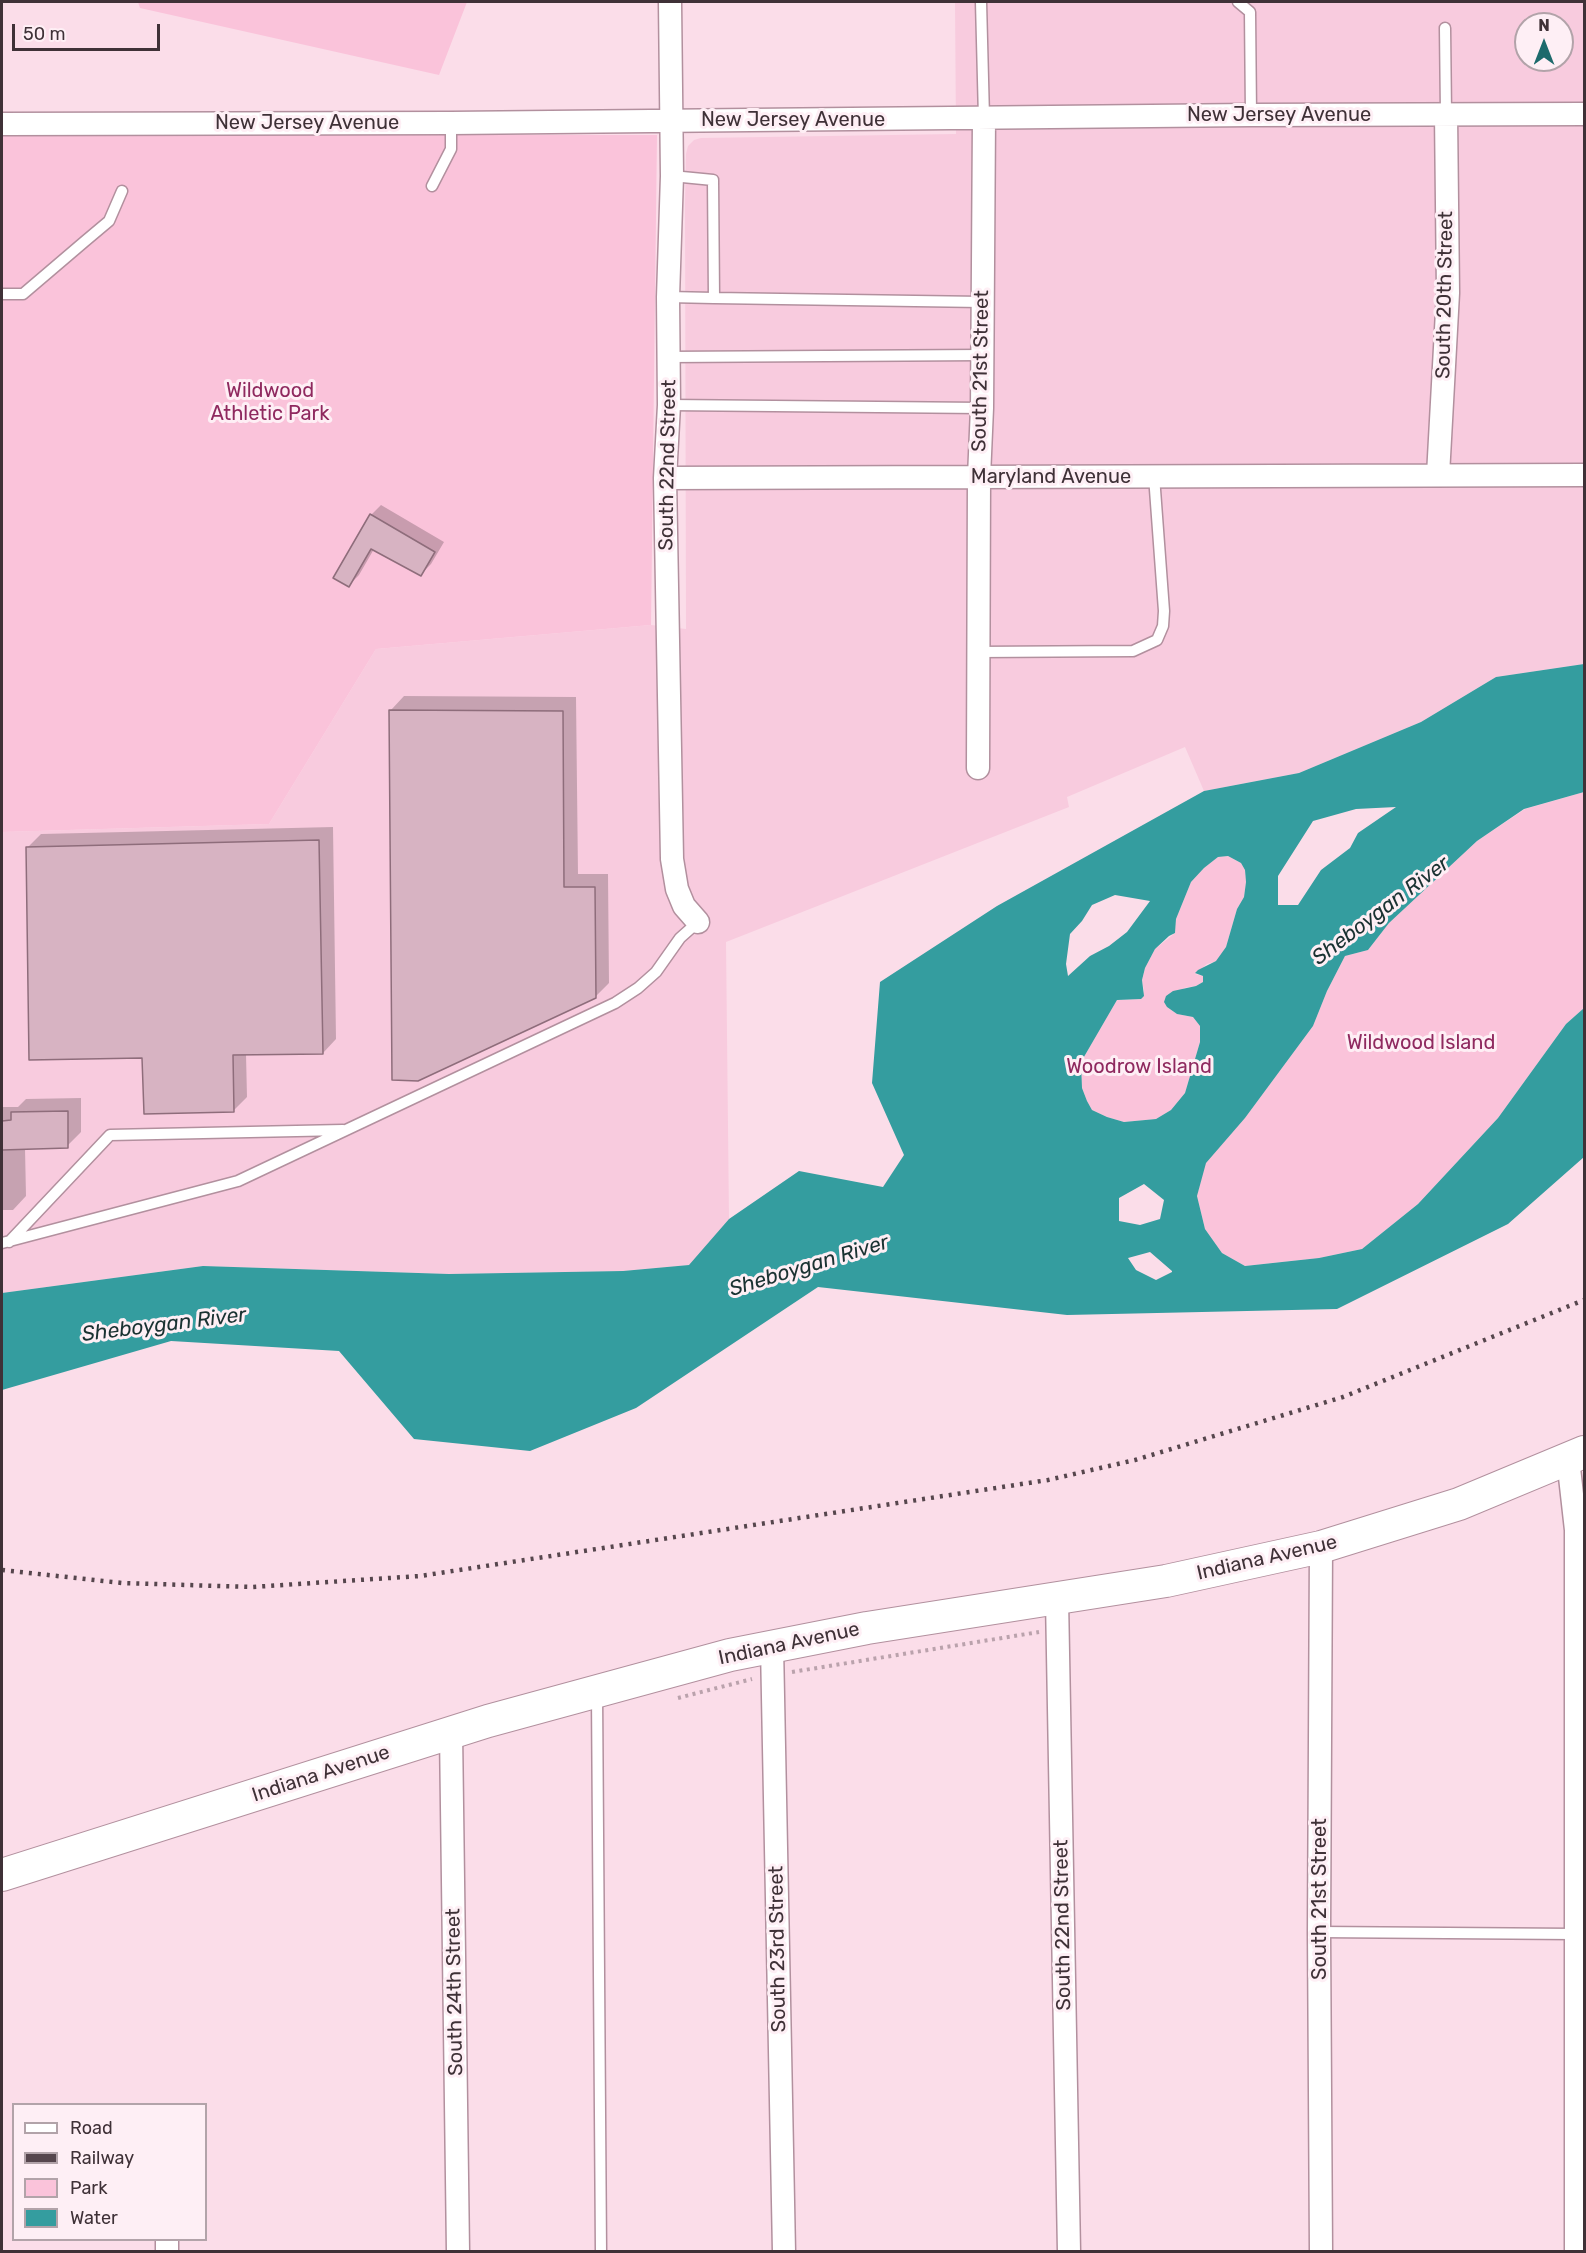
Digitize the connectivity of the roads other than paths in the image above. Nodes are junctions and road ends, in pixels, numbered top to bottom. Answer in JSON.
{"nodes":[{"id":1,"x":670,"y":2,"type":"edge"},
{"id":2,"x":981,"y":2,"type":"edge"},
{"id":3,"x":1238,"y":2,"type":"edge"},
{"id":4,"x":1445,"y":28,"type":"dead end"},
{"id":5,"x":1446,"y":114,"type":"junction"},
{"id":6,"x":1584,"y":114,"type":"edge"},
{"id":7,"x":1251,"y":115,"type":"junction"},
{"id":8,"x":984,"y":118,"type":"junction"},
{"id":9,"x":671,"y":121,"type":"junction"},
{"id":10,"x":451,"y":123,"type":"junction"},
{"id":11,"x":2,"y":124,"type":"edge"},
{"id":12,"x":672,"y":176,"type":"junction"},
{"id":13,"x":432,"y":186,"type":"dead end"},
{"id":14,"x":122,"y":191,"type":"dead end"},
{"id":15,"x":2,"y":294,"type":"edge"},
{"id":16,"x":668,"y":297,"type":"junction"},
{"id":17,"x":714,"y":298,"type":"junction"},
{"id":18,"x":982,"y":302,"type":"junction"},
{"id":19,"x":983,"y":355,"type":"junction"},
{"id":20,"x":669,"y":357,"type":"junction"},
{"id":21,"x":669,"y":405,"type":"junction"},
{"id":22,"x":982,"y":408,"type":"junction"},
{"id":23,"x":1584,"y":475,"type":"edge"},
{"id":24,"x":1154,"y":476,"type":"junction"},
{"id":25,"x":1438,"y":476,"type":"junction"},
{"id":26,"x":979,"y":477,"type":"junction"},
{"id":27,"x":665,"y":478,"type":"junction"},
{"id":28,"x":978,"y":652,"type":"junction"},
{"id":29,"x":978,"y":768,"type":"dead end"},
{"id":30,"x":698,"y":922,"type":"joint"},
{"id":31,"x":346,"y":1130,"type":"junction"},
{"id":32,"x":5,"y":1243,"type":"edge"},
{"id":33,"x":1576,"y":1456,"type":"edge"},
{"id":34,"x":1322,"y":1547,"type":"junction"},
{"id":35,"x":1580,"y":1598,"type":"edge"},
{"id":36,"x":1058,"y":1614,"type":"junction"},
{"id":37,"x":772,"y":1661,"type":"junction"},
{"id":38,"x":596,"y":1692,"type":"junction"},
{"id":39,"x":451,"y":1732,"type":"junction"},
{"id":40,"x":2,"y":1875,"type":"edge"},
{"id":41,"x":1319,"y":1932,"type":"junction"},
{"id":42,"x":1574,"y":1935,"type":"junction"},
{"id":43,"x":1580,"y":2121,"type":"edge"},
{"id":44,"x":458,"y":2252,"type":"edge"},
{"id":45,"x":601,"y":2252,"type":"edge"},
{"id":46,"x":784,"y":2252,"type":"edge"},
{"id":47,"x":1069,"y":2252,"type":"edge"},
{"id":48,"x":1321,"y":2252,"type":"edge"},
{"id":49,"x":1576,"y":2252,"type":"edge"}],
"edges":[{"from":1,"to":9,"type":"street","name":"South 22nd Street"},
{"from":2,"to":8,"type":"lane"},
{"from":3,"to":7,"type":"lane"},
{"from":4,"to":5,"type":"lane"},
{"from":5,"to":6,"type":"street","name":"New Jersey Avenue"},
{"from":5,"to":7,"type":"street","name":"New Jersey Avenue"},
{"from":5,"to":25,"type":"street","name":"South 20th Street"},
{"from":7,"to":8,"type":"street","name":"New Jersey Avenue"},
{"from":8,"to":9,"type":"street","name":"New Jersey Avenue"},
{"from":8,"to":18,"type":"street","name":"South 21st Street"},
{"from":9,"to":10,"type":"street","name":"New Jersey Avenue"},
{"from":9,"to":12,"type":"street","name":"South 22nd Street"},
{"from":10,"to":11,"type":"street","name":"New Jersey Avenue"},
{"from":10,"to":13,"type":"lane"},
{"from":12,"to":16,"type":"street","name":"South 22nd Street"},
{"from":12,"to":17,"type":"lane"},
{"from":14,"to":15,"type":"lane"},
{"from":16,"to":17,"type":"lane"},
{"from":16,"to":20,"type":"street","name":"South 22nd Street"},
{"from":17,"to":18,"type":"lane"},
{"from":18,"to":19,"type":"street","name":"South 21st Street"},
{"from":19,"to":20,"type":"lane"},
{"from":19,"to":22,"type":"street","name":"South 21st Street"},
{"from":20,"to":21,"type":"street","name":"South 22nd Street"},
{"from":21,"to":22,"type":"lane"},
{"from":21,"to":27,"type":"street","name":"South 22nd Street"},
{"from":22,"to":26,"type":"street","name":"South 21st Street"},
{"from":23,"to":25,"type":"street","name":"Maryland Avenue"},
{"from":24,"to":25,"type":"street","name":"Maryland Avenue"},
{"from":24,"to":26,"type":"street","name":"Maryland Avenue"},
{"from":24,"to":28,"type":"lane"},
{"from":26,"to":27,"type":"street","name":"Maryland Avenue"},
{"from":26,"to":28,"type":"street","name":"South 21st Street"},
{"from":27,"to":30,"type":"street","name":"South 22nd Street"},
{"from":28,"to":29,"type":"street","name":"South 21st Street"},
{"from":30,"to":31,"type":"lane"},
{"from":31,"to":32,"type":"lane"},
{"from":31,"to":32,"type":"lane"},
{"from":33,"to":34,"type":"main road","name":"Indiana Avenue"},
{"from":33,"to":35,"type":"street"},
{"from":34,"to":36,"type":"main road","name":"Indiana Avenue"},
{"from":34,"to":41,"type":"street","name":"South 21st Street"},
{"from":35,"to":42,"type":"street"},
{"from":36,"to":37,"type":"main road","name":"Indiana Avenue"},
{"from":36,"to":47,"type":"street","name":"South 22nd Street"},
{"from":37,"to":38,"type":"main road","name":"Indiana Avenue"},
{"from":37,"to":46,"type":"street","name":"South 23rd Street"},
{"from":38,"to":39,"type":"main road","name":"Indiana Avenue"},
{"from":38,"to":45,"type":"lane"},
{"from":39,"to":40,"type":"main road","name":"Indiana Avenue"},
{"from":39,"to":44,"type":"street","name":"South 24th Street"},
{"from":41,"to":42,"type":"lane"},
{"from":41,"to":48,"type":"street","name":"South 21st Street"},
{"from":42,"to":43,"type":"street"},
{"from":43,"to":49,"type":"street"}]}
